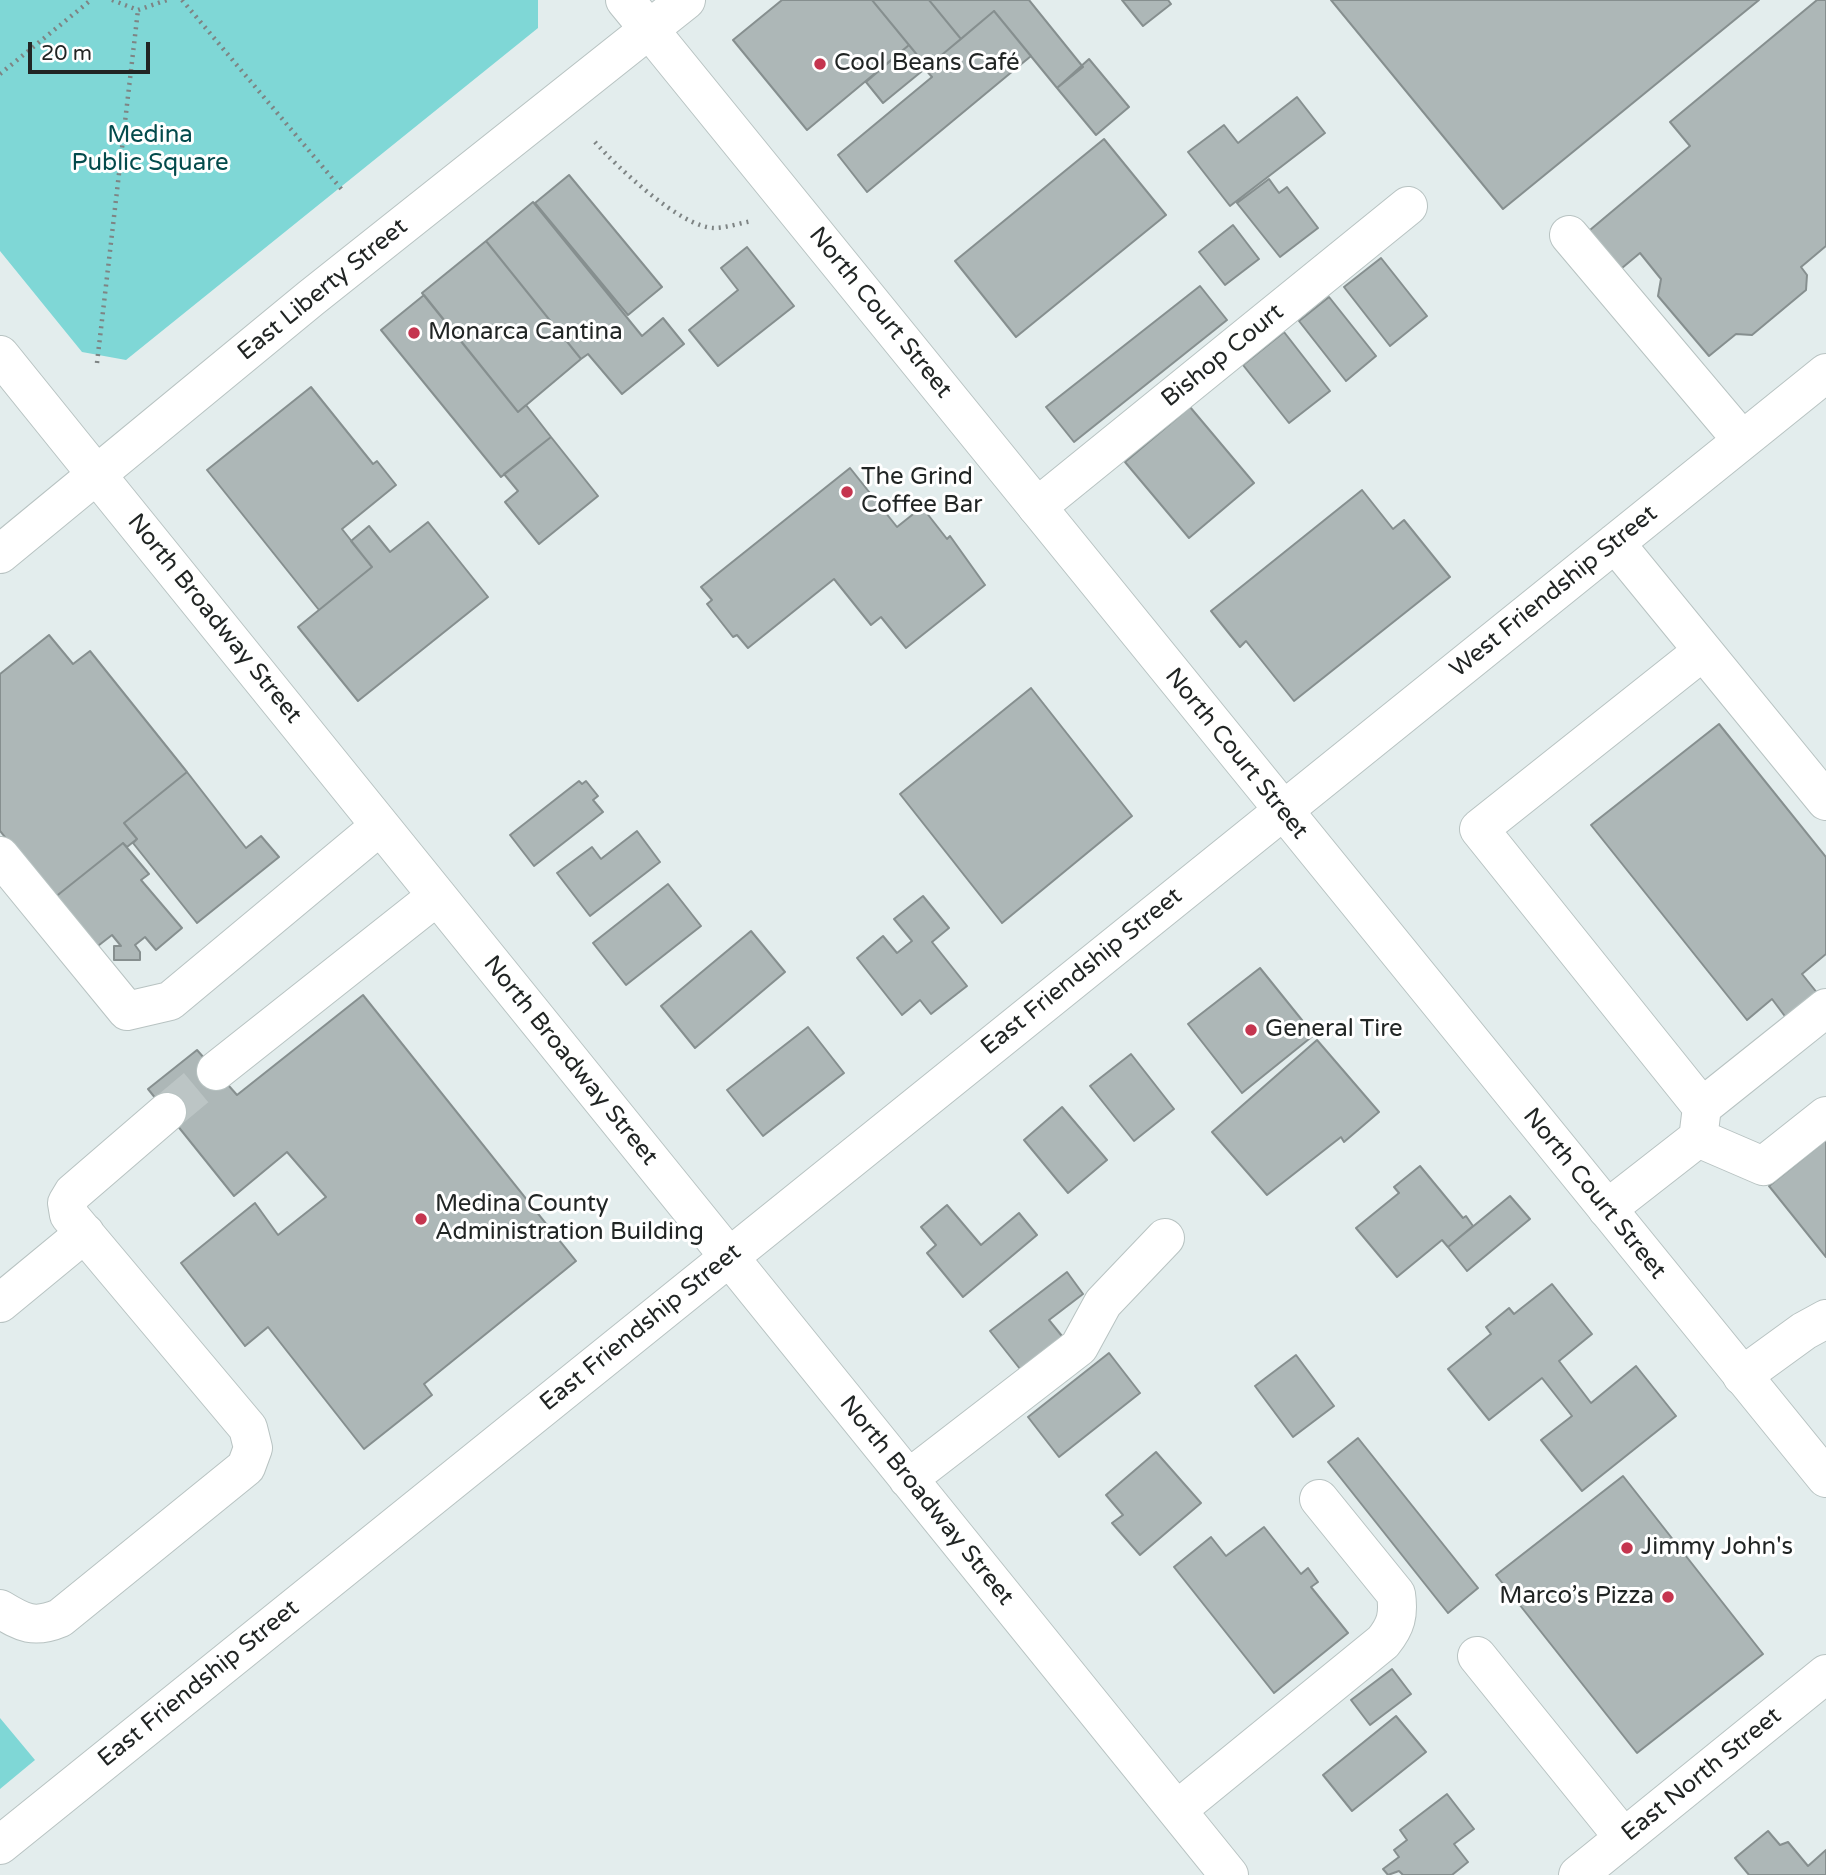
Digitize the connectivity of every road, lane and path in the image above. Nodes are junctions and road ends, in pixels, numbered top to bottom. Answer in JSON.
{"nodes":[{"id":1,"x":91,"y":0,"type":"edge"},
{"id":2,"x":112,"y":0,"type":"edge"},
{"id":3,"x":167,"y":0,"type":"edge"},
{"id":4,"x":182,"y":0,"type":"edge"},
{"id":5,"x":686,"y":0,"type":"edge"},
{"id":6,"x":138,"y":10,"type":"junction"},
{"id":7,"x":637,"y":14,"type":"edge"},
{"id":8,"x":0,"y":74,"type":"edge"},
{"id":9,"x":595,"y":142,"type":"dead end"},
{"id":10,"x":343,"y":191,"type":"dead end"},
{"id":11,"x":1408,"y":206,"type":"dead end"},
{"id":12,"x":753,"y":221,"type":"dead end"},
{"id":13,"x":1569,"y":236,"type":"dead end"},
{"id":14,"x":0,"y":355,"type":"edge"},
{"id":15,"x":97,"y":363,"type":"dead end"},
{"id":16,"x":1826,"y":373,"type":"edge"},
{"id":17,"x":1742,"y":440,"type":"junction"},
{"id":18,"x":96,"y":474,"type":"junction"},
{"id":19,"x":1037,"y":507,"type":"junction"},
{"id":20,"x":1615,"y":543,"type":"junction"},
{"id":21,"x":0,"y":554,"type":"edge"},
{"id":22,"x":1703,"y":651,"type":"junction"},
{"id":23,"x":1826,"y":801,"type":"edge"},
{"id":24,"x":1281,"y":810,"type":"junction"},
{"id":25,"x":380,"y":825,"type":"junction"},
{"id":26,"x":0,"y":856,"type":"edge"},
{"id":27,"x":437,"y":896,"type":"junction"},
{"id":28,"x":1826,"y":1008,"type":"edge"},
{"id":29,"x":216,"y":1071,"type":"tunnel mouth"},
{"id":30,"x":167,"y":1112,"type":"tunnel mouth"},
{"id":31,"x":1826,"y":1116,"type":"edge"},
{"id":32,"x":1700,"y":1123,"type":"junction"},
{"id":33,"x":1607,"y":1209,"type":"junction"},
{"id":34,"x":85,"y":1233,"type":"junction"},
{"id":35,"x":1165,"y":1238,"type":"dead end"},
{"id":36,"x":728,"y":1257,"type":"junction"},
{"id":37,"x":0,"y":1303,"type":"edge"},
{"id":38,"x":1826,"y":1319,"type":"edge"},
{"id":39,"x":1742,"y":1376,"type":"junction"},
{"id":40,"x":1826,"y":1478,"type":"edge"},
{"id":41,"x":908,"y":1479,"type":"junction"},
{"id":42,"x":1319,"y":1499,"type":"dead end"},
{"id":43,"x":0,"y":1609,"type":"edge"},
{"id":44,"x":1477,"y":1656,"type":"dead end"},
{"id":45,"x":1826,"y":1674,"type":"edge"},
{"id":46,"x":1177,"y":1810,"type":"junction"},
{"id":47,"x":1624,"y":1838,"type":"junction"},
{"id":48,"x":0,"y":1845,"type":"edge"},
{"id":49,"x":1229,"y":1875,"type":"edge"},
{"id":50,"x":1578,"y":1875,"type":"edge"}],
"edges":[{"from":1,"to":8,"type":"path"},
{"from":2,"to":6,"type":"path"},
{"from":3,"to":6,"type":"path"},
{"from":4,"to":10,"type":"path"},
{"from":5,"to":7,"type":"main road","name":"East Liberty Street"},
{"from":6,"to":15,"type":"path"},
{"from":7,"to":18,"type":"main road","name":"East Liberty Street"},
{"from":7,"to":19,"type":"main road","name":"North Court Street"},
{"from":9,"to":12,"type":"path"},
{"from":11,"to":19,"type":"main road","name":"Bishop Court"},
{"from":13,"to":17,"type":"main road"},
{"from":14,"to":18,"type":"main road","name":"North Broadway Street"},
{"from":16,"to":17,"type":"main road","name":"West Friendship Street"},
{"from":17,"to":20,"type":"main road","name":"West Friendship Street"},
{"from":18,"to":21,"type":"main road","name":"East Liberty Street"},
{"from":18,"to":25,"type":"main road","name":"North Broadway Street"},
{"from":19,"to":24,"type":"main road","name":"North Court Street"},
{"from":20,"to":22,"type":"main road"},
{"from":20,"to":24,"type":"main road","name":"West Friendship Street"},
{"from":22,"to":23,"type":"main road"},
{"from":22,"to":32,"type":"main road"},
{"from":24,"to":33,"type":"main road","name":"North Court Street"},
{"from":24,"to":36,"type":"main road","name":"East Friendship Street"},
{"from":25,"to":26,"type":"main road"},
{"from":25,"to":27,"type":"main road","name":"North Broadway Street"},
{"from":27,"to":29,"type":"main road"},
{"from":27,"to":36,"type":"main road","name":"North Broadway Street"},
{"from":28,"to":32,"type":"main road"},
{"from":30,"to":34,"type":"main road"},
{"from":31,"to":32,"type":"main road"},
{"from":32,"to":33,"type":"main road"},
{"from":33,"to":39,"type":"main road","name":"North Court Street"},
{"from":34,"to":37,"type":"main road"},
{"from":34,"to":43,"type":"main road"},
{"from":35,"to":41,"type":"main road"},
{"from":36,"to":41,"type":"main road","name":"North Broadway Street"},
{"from":36,"to":48,"type":"main road","name":"East Friendship Street"},
{"from":38,"to":39,"type":"main road"},
{"from":39,"to":40,"type":"main road","name":"North Court Street"},
{"from":41,"to":46,"type":"main road","name":"North Broadway Street"},
{"from":42,"to":46,"type":"main road"},
{"from":44,"to":47,"type":"main road"},
{"from":45,"to":47,"type":"main road","name":"East North Street"},
{"from":46,"to":49,"type":"main road","name":"North Broadway Street"},
{"from":47,"to":50,"type":"main road","name":"East North Street"}]}
